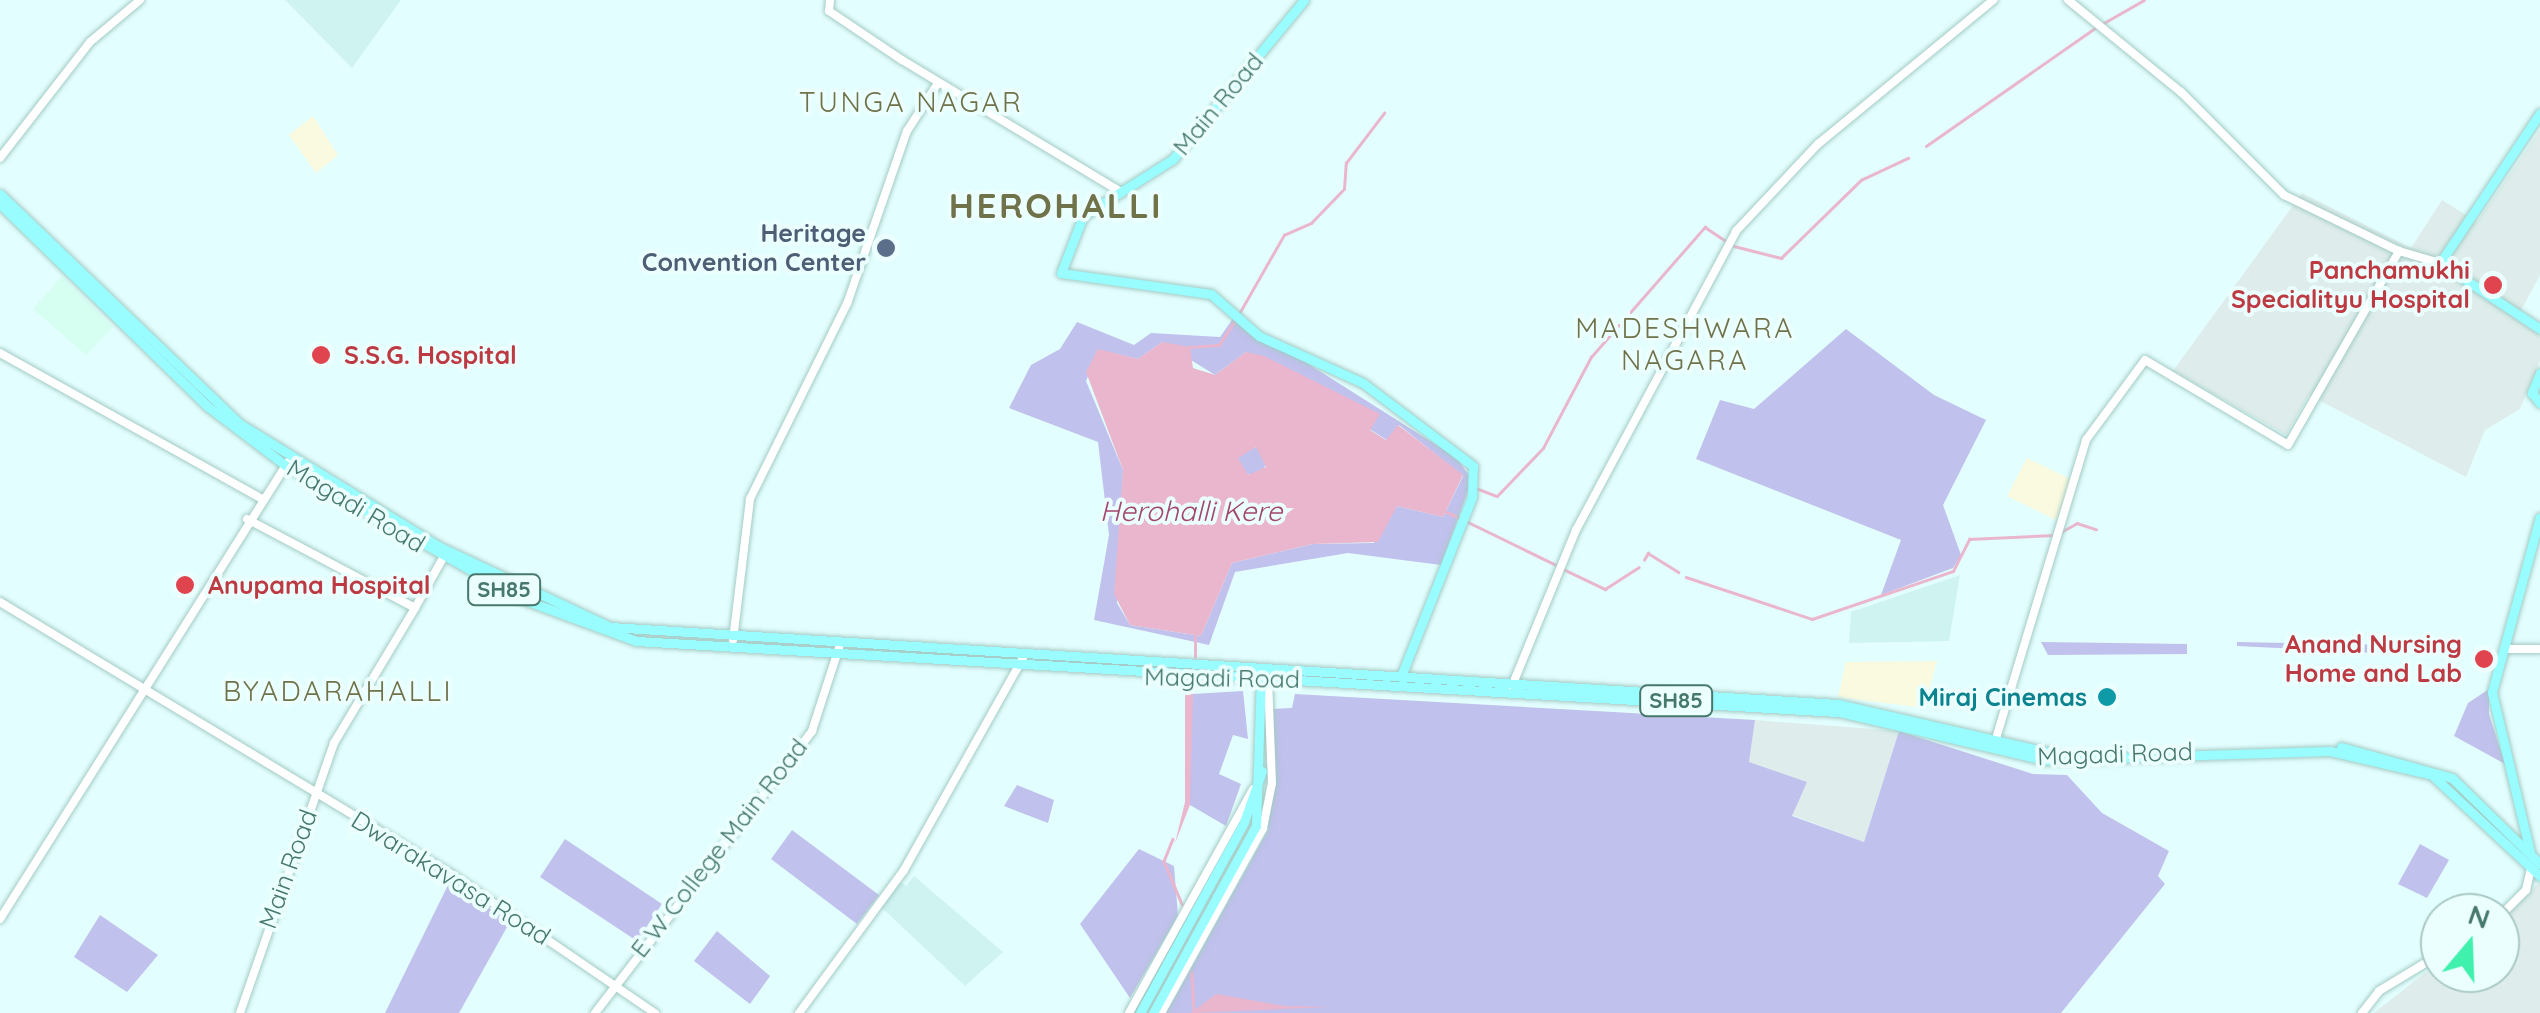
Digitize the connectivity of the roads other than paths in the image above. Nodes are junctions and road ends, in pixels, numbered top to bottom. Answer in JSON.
{"nodes":[{"id":1,"x":140,"y":0,"type":"edge"},
{"id":2,"x":830,"y":0,"type":"edge"},
{"id":3,"x":1304,"y":0,"type":"edge"},
{"id":4,"x":1993,"y":0,"type":"edge"},
{"id":5,"x":2068,"y":0,"type":"edge"},
{"id":6,"x":938,"y":83,"type":"junction"},
{"id":7,"x":2540,"y":113,"type":"edge"},
{"id":8,"x":0,"y":158,"type":"edge"},
{"id":9,"x":1119,"y":191,"type":"junction"},
{"id":10,"x":0,"y":194,"type":"edge"},
{"id":11,"x":0,"y":204,"type":"edge"},
{"id":12,"x":2399,"y":251,"type":"junction"},
{"id":13,"x":2440,"y":262,"type":"junction"},
{"id":14,"x":2540,"y":329,"type":"edge"},
{"id":15,"x":0,"y":353,"type":"edge"},
{"id":16,"x":2540,"y":373,"type":"edge"},
{"id":17,"x":2540,"y":403,"type":"edge"},
{"id":18,"x":288,"y":462,"type":"junction"},
{"id":19,"x":260,"y":498,"type":"junction"},
{"id":20,"x":2540,"y":517,"type":"edge"},
{"id":21,"x":247,"y":519,"type":"junction"},
{"id":22,"x":443,"y":558,"type":"junction"},
{"id":23,"x":0,"y":602,"type":"edge"},
{"id":24,"x":415,"y":608,"type":"junction"},
{"id":25,"x":733,"y":640,"type":"junction"},
{"id":26,"x":2504,"y":649,"type":"junction"},
{"id":27,"x":839,"y":650,"type":"junction"},
{"id":28,"x":2540,"y":650,"type":"edge"},
{"id":29,"x":1020,"y":662,"type":"junction"},
{"id":30,"x":1263,"y":678,"type":"junction"},
{"id":31,"x":1401,"y":679,"type":"junction"},
{"id":32,"x":142,"y":686,"type":"junction"},
{"id":33,"x":1512,"y":686,"type":"junction"},
{"id":34,"x":1994,"y":745,"type":"junction"},
{"id":35,"x":1262,"y":770,"type":"junction"},
{"id":36,"x":1253,"y":789,"type":"junction"},
{"id":37,"x":316,"y":792,"type":"junction"},
{"id":38,"x":2530,"y":853,"type":"junction"},
{"id":39,"x":2538,"y":871,"type":"edge"},
{"id":40,"x":2520,"y":894,"type":"edge"},
{"id":41,"x":0,"y":919,"type":"edge"},
{"id":42,"x":2420,"y":966,"type":"edge"},
{"id":43,"x":615,"y":983,"type":"junction"},
{"id":44,"x":240,"y":1013,"type":"edge"},
{"id":45,"x":594,"y":1013,"type":"edge"},
{"id":46,"x":655,"y":1013,"type":"edge"},
{"id":47,"x":799,"y":1013,"type":"edge"},
{"id":48,"x":1129,"y":1013,"type":"edge"},
{"id":49,"x":1140,"y":1013,"type":"edge"},
{"id":50,"x":1153,"y":1013,"type":"edge"},
{"id":51,"x":1162,"y":1013,"type":"edge"},
{"id":52,"x":2362,"y":1013,"type":"edge"}],
"edges":[{"from":1,"to":8,"type":"street"},
{"from":2,"to":6,"type":"street"},
{"from":3,"to":9,"type":"main road","name":"Main Road"},
{"from":4,"to":33,"type":"street"},
{"from":5,"to":12,"type":"street"},
{"from":6,"to":9,"type":"street"},
{"from":6,"to":25,"type":"street"},
{"from":7,"to":13,"type":"main road"},
{"from":9,"to":31,"type":"main road","name":"Main Road"},
{"from":10,"to":18,"type":"main road","name":"Magadi Road","number":"SH85"},
{"from":11,"to":18,"type":"main road","name":"Magadi Road","number":"SH85"},
{"from":12,"to":13,"type":"street"},
{"from":12,"to":34,"type":"street"},
{"from":13,"to":14,"type":"main road"},
{"from":15,"to":19,"type":"street"},
{"from":16,"to":17,"type":"main road"},
{"from":18,"to":19,"type":"street"},
{"from":18,"to":22,"type":"main road","name":"Magadi Road","number":"SH85"},
{"from":18,"to":25,"type":"main road","name":"Magadi Road","number":"SH85"},
{"from":19,"to":21,"type":"street"},
{"from":20,"to":26,"type":"main road"},
{"from":21,"to":24,"type":"street"},
{"from":21,"to":32,"type":"street"},
{"from":22,"to":24,"type":"street","name":"Main Road"},
{"from":22,"to":27,"type":"main road","name":"Magadi Road","number":"SH85"},
{"from":23,"to":32,"type":"street","name":"Dwarakavasa Road"},
{"from":24,"to":37,"type":"street","name":"Main Road"},
{"from":25,"to":27,"type":"main road","name":"Magadi Road","number":"SH85"},
{"from":26,"to":28,"type":"street"},
{"from":26,"to":38,"type":"main road"},
{"from":27,"to":29,"type":"main road","name":"Magadi Road","number":"SH85"},
{"from":27,"to":43,"type":"street","name":"E W College Main Road"},
{"from":29,"to":30,"type":"main road","name":"Magadi Road","number":"SH85"},
{"from":29,"to":47,"type":"street"},
{"from":30,"to":31,"type":"main road","name":"Magadi Road","number":"SH85"},
{"from":30,"to":35,"type":"main road"},
{"from":30,"to":51,"type":"street"},
{"from":31,"to":33,"type":"main road","name":"Magadi Road","number":"SH85"},
{"from":32,"to":37,"type":"street","name":"Dwarakavasa Road"},
{"from":32,"to":41,"type":"street"},
{"from":33,"to":34,"type":"main road","name":"Magadi Road","number":"SH85"},
{"from":34,"to":38,"type":"main road","name":"Magadi Road","number":"SH85"},
{"from":34,"to":39,"type":"main road","name":"Magadi Road","number":"SH85"},
{"from":35,"to":36,"type":"main road"},
{"from":35,"to":50,"type":"main road"},
{"from":36,"to":48,"type":"street"},
{"from":36,"to":49,"type":"main road"},
{"from":37,"to":43,"type":"street","name":"Dwarakavasa Road"},
{"from":37,"to":44,"type":"street","name":"Main Road"},
{"from":38,"to":39,"type":"main road","name":"Magadi Road","number":"SH85"},
{"from":39,"to":40,"type":"street"},
{"from":42,"to":52,"type":"street"},
{"from":43,"to":45,"type":"street","name":"E W College Main Road"},
{"from":43,"to":46,"type":"street","name":"Dwarakavasa Road"}]}
